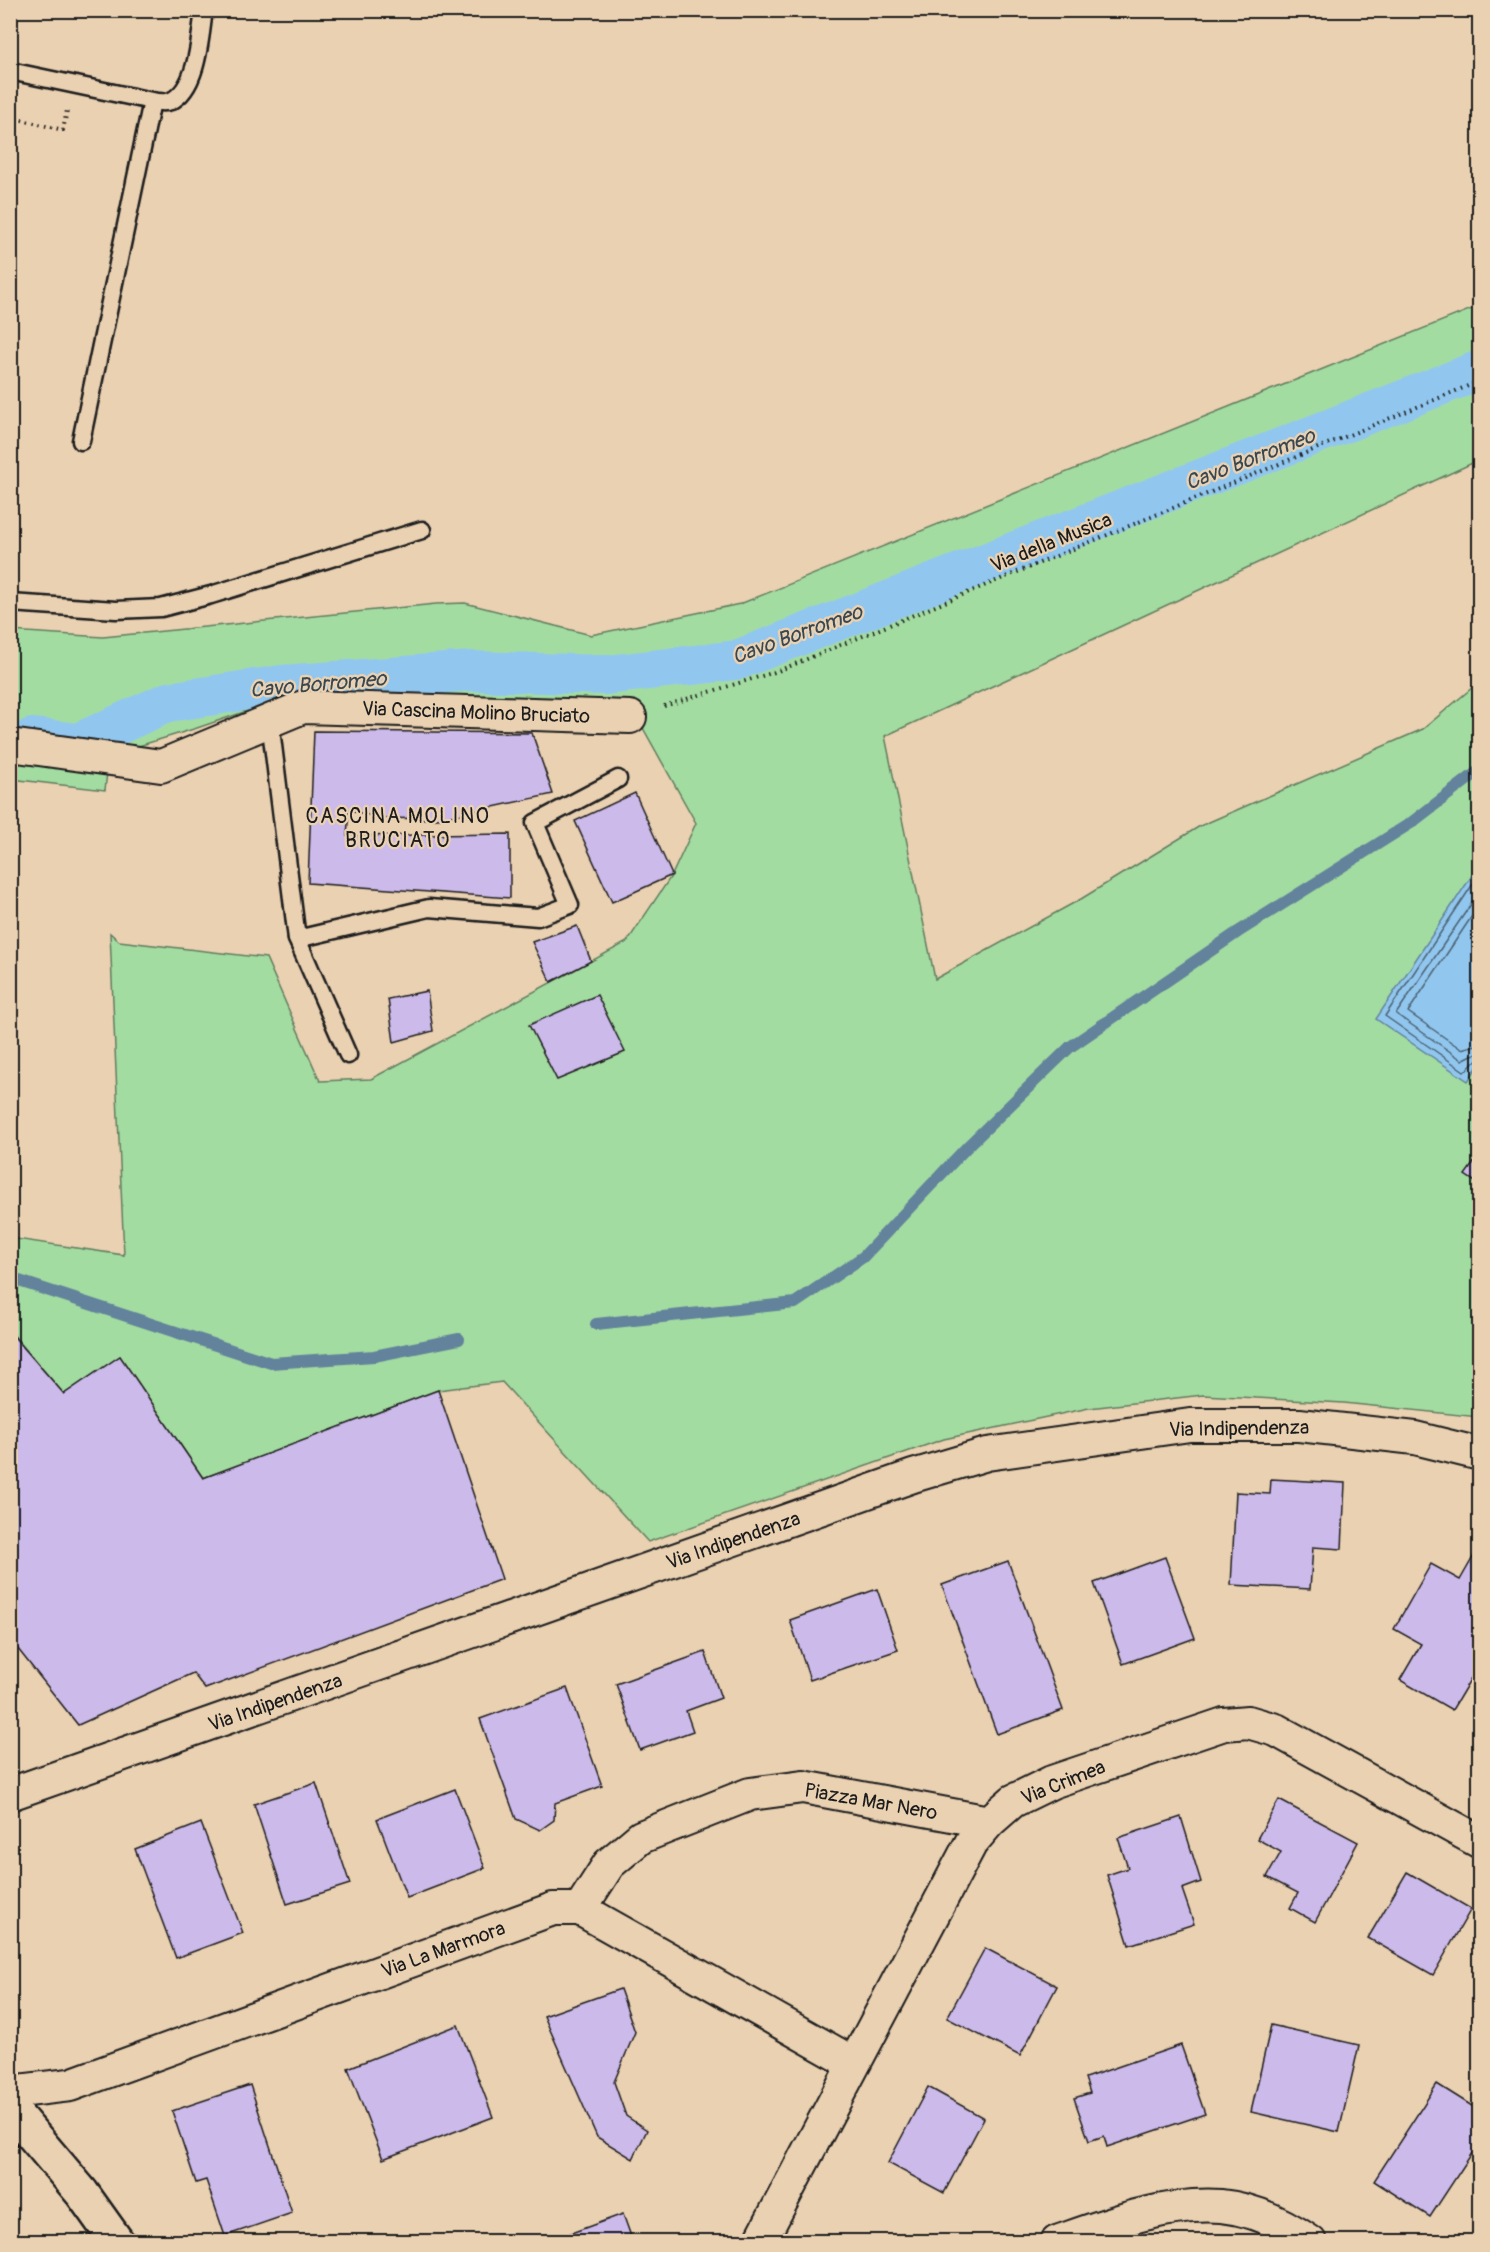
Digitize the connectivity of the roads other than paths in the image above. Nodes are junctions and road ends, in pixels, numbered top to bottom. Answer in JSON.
{"nodes":[{"id":1,"x":204,"y":10,"type":"edge"},
{"id":2,"x":10,"y":71,"type":"edge"},
{"id":3,"x":152,"y":102,"type":"junction"},
{"id":4,"x":81,"y":441,"type":"dead end"},
{"id":5,"x":422,"y":530,"type":"dead end"},
{"id":6,"x":10,"y":603,"type":"edge"},
{"id":7,"x":630,"y":717,"type":"road end"},
{"id":8,"x":270,"y":721,"type":"junction"},
{"id":9,"x":10,"y":745,"type":"edge"},
{"id":10,"x":618,"y":779,"type":"dead end"},
{"id":11,"x":297,"y":939,"type":"junction"},
{"id":12,"x":348,"y":1055,"type":"dead end"},
{"id":13,"x":1479,"y":1454,"type":"edge"},
{"id":14,"x":10,"y":1794,"type":"edge"},
{"id":15,"x":989,"y":1822,"type":"junction"},
{"id":16,"x":1479,"y":1842,"type":"edge"},
{"id":17,"x":580,"y":1909,"type":"junction"},
{"id":18,"x":853,"y":2063,"type":"junction"},
{"id":19,"x":10,"y":2092,"type":"edge"},
{"id":20,"x":10,"y":2108,"type":"edge"},
{"id":21,"x":117,"y":2241,"type":"edge"},
{"id":22,"x":760,"y":2241,"type":"edge"},
{"id":23,"x":1057,"y":2241,"type":"edge"},
{"id":24,"x":1310,"y":2241,"type":"edge"}],
"edges":[{"from":1,"to":3,"type":"lane"},
{"from":2,"to":3,"type":"lane"},
{"from":3,"to":4,"type":"lane"},
{"from":5,"to":6,"type":"lane"},
{"from":7,"to":8,"type":"street","name":"Via Cascina Molino Bruciato"},
{"from":8,"to":9,"type":"street","name":"Via Cascina Molino Bruciato"},
{"from":8,"to":11,"type":"lane"},
{"from":10,"to":11,"type":"lane"},
{"from":11,"to":12,"type":"lane"},
{"from":13,"to":14,"type":"street","name":"Via Indipendenza"},
{"from":15,"to":16,"type":"street","name":"Via Crimea"},
{"from":15,"to":17,"type":"street","name":"Piazza Mar Nero"},
{"from":15,"to":18,"type":"street","name":"Via Crimea"},
{"from":17,"to":18,"type":"street"},
{"from":17,"to":19,"type":"street","name":"Via La Marmora"},
{"from":18,"to":22,"type":"street","name":"Via Crimea"},
{"from":20,"to":21,"type":"main road"},
{"from":23,"to":24,"type":"street"}]}
